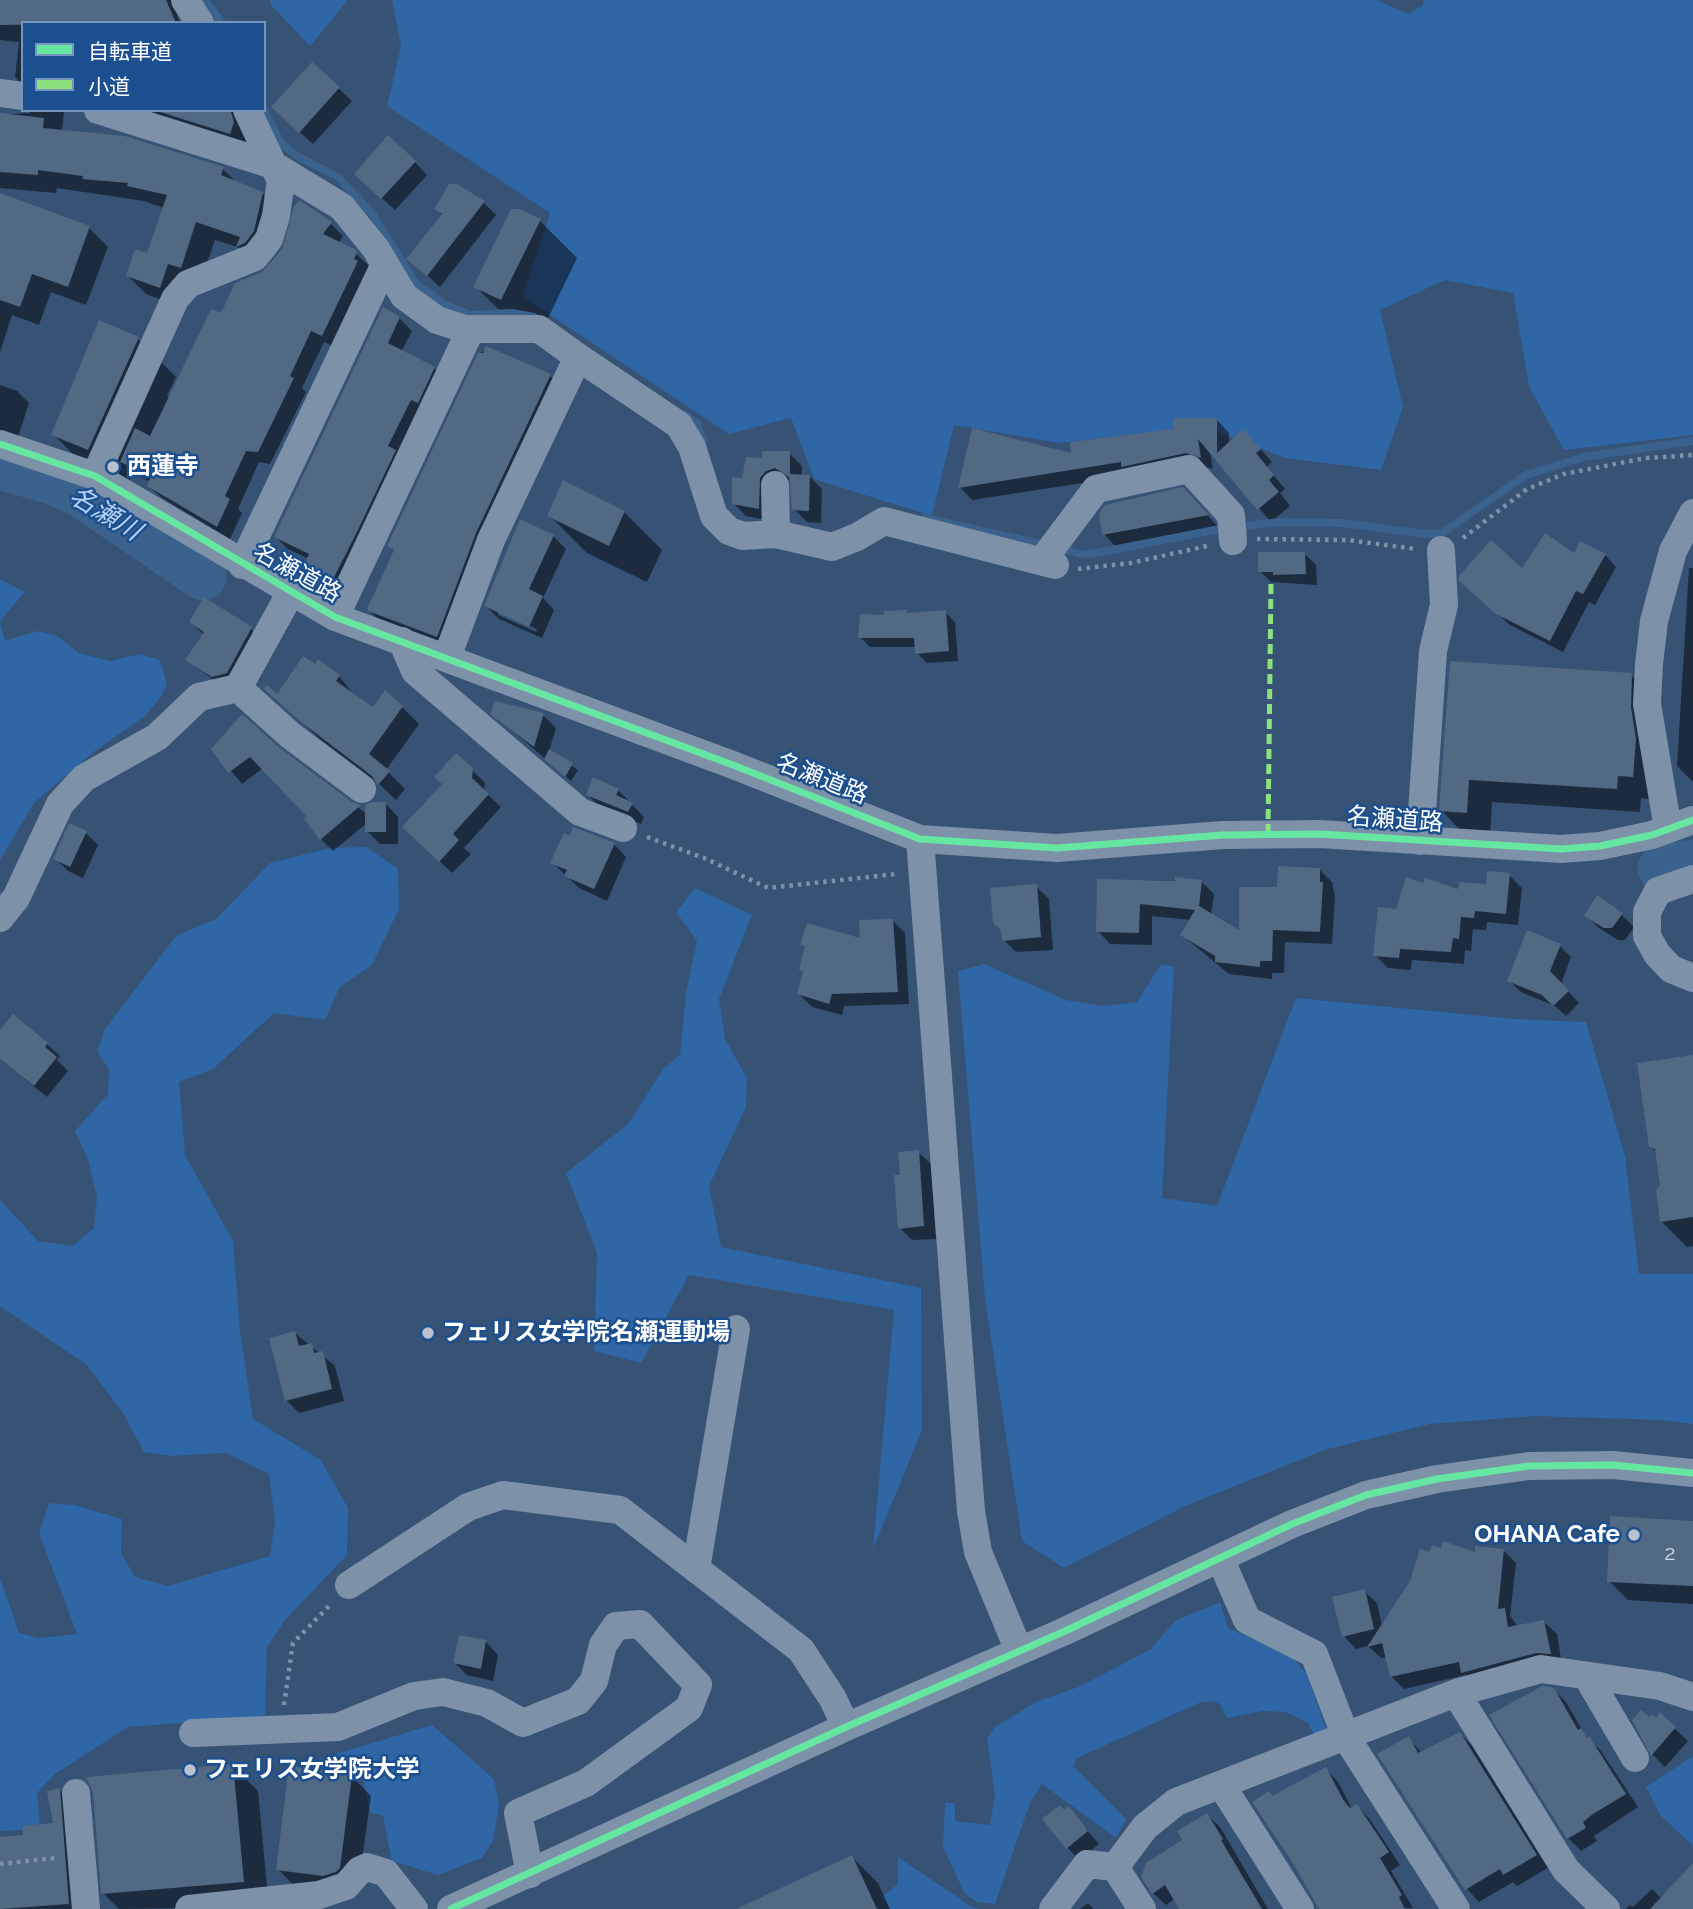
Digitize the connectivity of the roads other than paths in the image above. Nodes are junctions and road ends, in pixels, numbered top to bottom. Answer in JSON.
{"nodes":[{"id":1,"x":185,"y":0,"type":"edge"},
{"id":2,"x":199,"y":21,"type":"edge"},
{"id":3,"x":0,"y":93,"type":"edge"},
{"id":4,"x":21,"y":96,"type":"edge"},
{"id":5,"x":104,"y":112,"type":"edge"},
{"id":6,"x":248,"y":112,"type":"edge"},
{"id":7,"x":274,"y":165,"type":"junction"},
{"id":8,"x":385,"y":264,"type":"junction"},
{"id":9,"x":471,"y":329,"type":"junction"},
{"id":10,"x":579,"y":357,"type":"junction"},
{"id":11,"x":0,"y":444,"type":"edge"},
{"id":12,"x":95,"y":476,"type":"junction"},
{"id":13,"x":775,"y":485,"type":"dead end"},
{"id":14,"x":1693,"y":513,"type":"edge"},
{"id":15,"x":1232,"y":530,"type":"road end"},
{"id":16,"x":776,"y":534,"type":"junction"},
{"id":17,"x":1441,"y":550,"type":"road end"},
{"id":18,"x":242,"y":565,"type":"junction"},
{"id":19,"x":291,"y":592,"type":"junction"},
{"id":20,"x":335,"y":617,"type":"junction"},
{"id":21,"x":402,"y":641,"type":"junction"},
{"id":22,"x":447,"y":657,"type":"junction"},
{"id":23,"x":238,"y":688,"type":"junction"},
{"id":24,"x":362,"y":789,"type":"dead end"},
{"id":25,"x":623,"y":828,"type":"road end"},
{"id":26,"x":1685,"y":828,"type":"edge"},
{"id":27,"x":920,"y":839,"type":"junction"},
{"id":28,"x":1420,"y":841,"type":"junction"},
{"id":29,"x":1693,"y":879,"type":"edge"},
{"id":30,"x":0,"y":918,"type":"edge"},
{"id":31,"x":1693,"y":978,"type":"edge"},
{"id":32,"x":736,"y":1329,"type":"dead end"},
{"id":33,"x":1693,"y":1473,"type":"edge"},
{"id":34,"x":1220,"y":1558,"type":"junction"},
{"id":35,"x":696,"y":1569,"type":"junction"},
{"id":36,"x":349,"y":1585,"type":"road end"},
{"id":37,"x":1019,"y":1651,"type":"junction"},
{"id":38,"x":1588,"y":1678,"type":"junction"},
{"id":39,"x":1456,"y":1693,"type":"junction"},
{"id":40,"x":1693,"y":1697,"type":"edge"},
{"id":41,"x":846,"y":1727,"type":"junction"},
{"id":42,"x":193,"y":1733,"type":"dead end"},
{"id":43,"x":1346,"y":1737,"type":"junction"},
{"id":44,"x":1635,"y":1759,"type":"dead end"},
{"id":45,"x":1222,"y":1786,"type":"junction"},
{"id":46,"x":76,"y":1793,"type":"dead end"},
{"id":47,"x":1115,"y":1867,"type":"junction"},
{"id":48,"x":530,"y":1874,"type":"junction"},
{"id":49,"x":86,"y":1909,"type":"edge"},
{"id":50,"x":189,"y":1909,"type":"edge"},
{"id":51,"x":414,"y":1909,"type":"edge"},
{"id":52,"x":451,"y":1909,"type":"edge"},
{"id":53,"x":1053,"y":1909,"type":"edge"},
{"id":54,"x":1143,"y":1909,"type":"edge"},
{"id":55,"x":1300,"y":1909,"type":"edge"},
{"id":56,"x":1457,"y":1909,"type":"edge"},
{"id":57,"x":1606,"y":1909,"type":"edge"}],
"edges":[{"from":1,"to":2,"type":"street"},
{"from":3,"to":4,"type":"street"},
{"from":5,"to":7,"type":"street"},
{"from":6,"to":7,"type":"street"},
{"from":7,"to":8,"type":"street"},
{"from":7,"to":12,"type":"street"},
{"from":8,"to":9,"type":"street"},
{"from":8,"to":18,"type":"street"},
{"from":9,"to":10,"type":"street"},
{"from":9,"to":20,"type":"street"},
{"from":10,"to":16,"type":"street"},
{"from":10,"to":22,"type":"street"},
{"from":11,"to":12,"type":"street","name":"名瀬道路"},
{"from":12,"to":18,"type":"street","name":"名瀬道路"},
{"from":13,"to":16,"type":"street"},
{"from":14,"to":26,"type":"street"},
{"from":15,"to":16,"type":"street"},
{"from":17,"to":28,"type":"street"},
{"from":18,"to":19,"type":"street","name":"名瀬道路"},
{"from":19,"to":20,"type":"street","name":"名瀬道路"},
{"from":19,"to":23,"type":"street"},
{"from":20,"to":21,"type":"street","name":"名瀬道路"},
{"from":21,"to":22,"type":"street","name":"名瀬道路"},
{"from":21,"to":25,"type":"street"},
{"from":22,"to":27,"type":"street","name":"名瀬道路"},
{"from":23,"to":24,"type":"street"},
{"from":23,"to":30,"type":"street"},
{"from":26,"to":28,"type":"street","name":"名瀬道路"},
{"from":27,"to":28,"type":"street","name":"名瀬道路"},
{"from":27,"to":37,"type":"street"},
{"from":29,"to":31,"type":"street"},
{"from":32,"to":35,"type":"street"},
{"from":33,"to":34,"type":"street"},
{"from":34,"to":37,"type":"street"},
{"from":34,"to":43,"type":"street"},
{"from":35,"to":36,"type":"street"},
{"from":35,"to":41,"type":"street"},
{"from":37,"to":41,"type":"street"},
{"from":38,"to":39,"type":"street"},
{"from":38,"to":40,"type":"street"},
{"from":38,"to":44,"type":"street"},
{"from":39,"to":43,"type":"street"},
{"from":39,"to":57,"type":"street"},
{"from":41,"to":48,"type":"street"},
{"from":42,"to":48,"type":"street"},
{"from":43,"to":45,"type":"street"},
{"from":43,"to":56,"type":"street"},
{"from":45,"to":47,"type":"street"},
{"from":45,"to":55,"type":"street"},
{"from":46,"to":49,"type":"street"},
{"from":47,"to":53,"type":"street"},
{"from":47,"to":54,"type":"street"},
{"from":48,"to":52,"type":"street"},
{"from":50,"to":51,"type":"street"}]}
